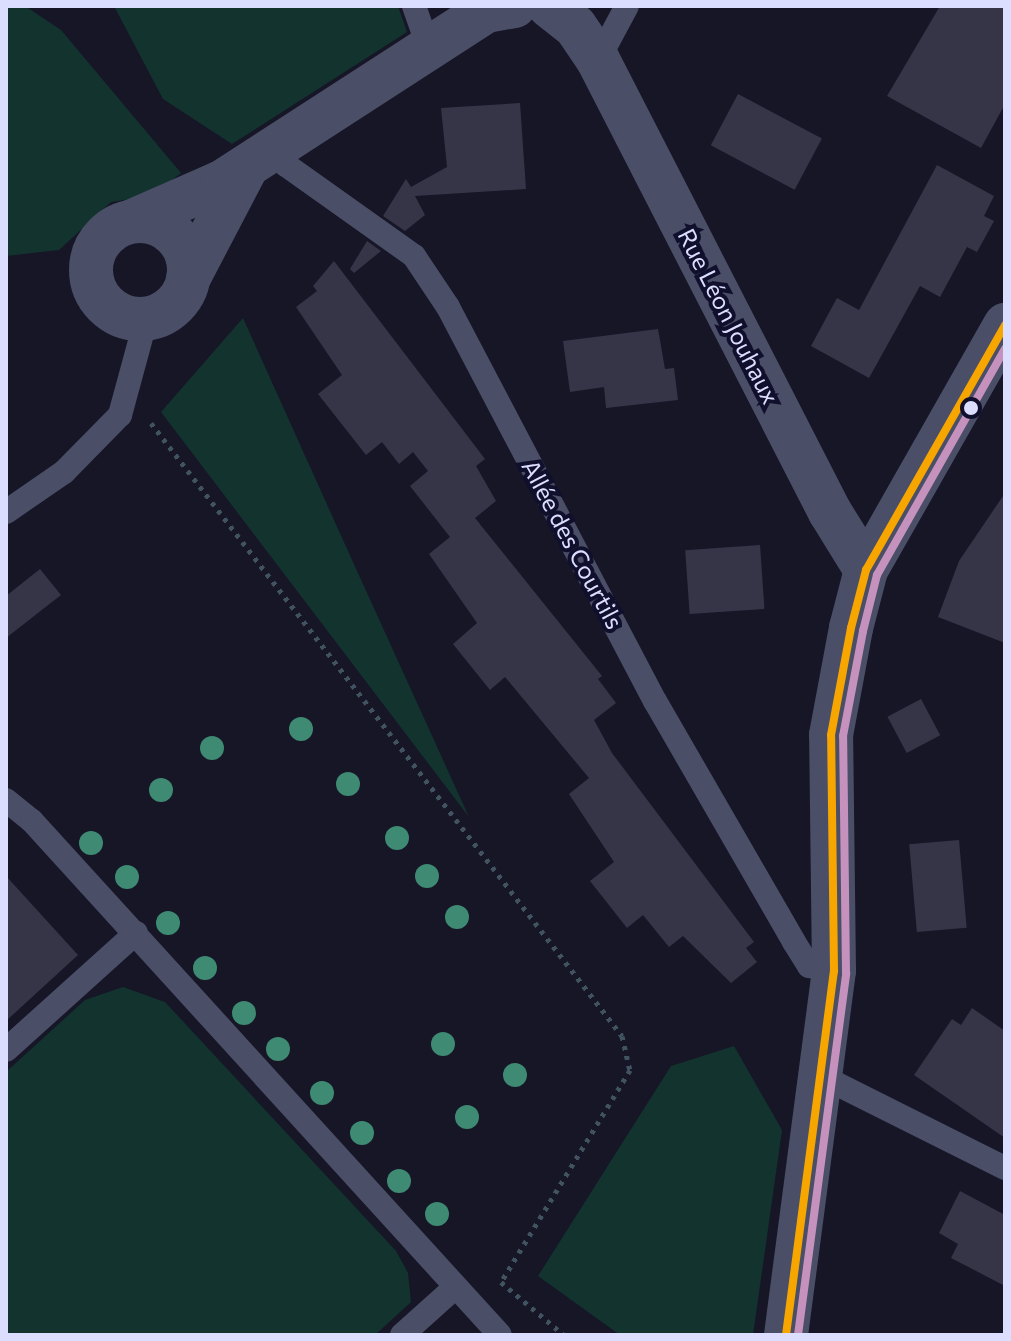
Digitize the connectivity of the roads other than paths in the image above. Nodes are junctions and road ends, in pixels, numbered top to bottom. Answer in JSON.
{"nodes":[{"id":1,"x":515,"y":6,"type":"edge"},
{"id":2,"x":549,"y":6,"type":"edge"},
{"id":3,"x":627,"y":6,"type":"edge"},
{"id":4,"x":421,"y":26,"type":"edge"},
{"id":5,"x":598,"y":60,"type":"junction"},
{"id":6,"x":260,"y":157,"type":"junction"},
{"id":7,"x":133,"y":221,"type":"junction"},
{"id":8,"x":188,"y":279,"type":"junction"},
{"id":9,"x":146,"y":319,"type":"junction"},
{"id":10,"x":1005,"y":325,"type":"edge"},
{"id":11,"x":6,"y":512,"type":"edge"},
{"id":12,"x":866,"y":570,"type":"junction"},
{"id":13,"x":6,"y":800,"type":"edge"},
{"id":14,"x":136,"y":933,"type":"junction"},
{"id":15,"x":822,"y":968,"type":"junction"},
{"id":16,"x":6,"y":1050,"type":"edge"},
{"id":17,"x":819,"y":1075,"type":"junction"},
{"id":18,"x":1005,"y":1168,"type":"edge"},
{"id":19,"x":453,"y":1289,"type":"junction"},
{"id":20,"x":402,"y":1335,"type":"edge"},
{"id":21,"x":500,"y":1335,"type":"edge"},
{"id":22,"x":786,"y":1335,"type":"edge"}],
"edges":[{"from":1,"to":4,"type":"street"},
{"from":2,"to":5,"type":"street","name":"Rue Léon Jouhaux"},
{"from":3,"to":5,"type":"lane"},
{"from":4,"to":6,"type":"street"},
{"from":5,"to":12,"type":"street","name":"Rue Léon Jouhaux"},
{"from":6,"to":7,"type":"street"},
{"from":6,"to":8,"type":"street"},
{"from":6,"to":15,"type":"lane","name":"Allée des Courtils"},
{"from":7,"to":8,"type":"street"},
{"from":7,"to":9,"type":"street"},
{"from":8,"to":9,"type":"street"},
{"from":9,"to":11,"type":"lane"},
{"from":10,"to":12,"type":"street"},
{"from":12,"to":15,"type":"street"},
{"from":13,"to":14,"type":"lane"},
{"from":14,"to":16,"type":"lane"},
{"from":14,"to":19,"type":"lane"},
{"from":15,"to":17,"type":"street"},
{"from":17,"to":18,"type":"lane"},
{"from":17,"to":22,"type":"street"},
{"from":19,"to":20,"type":"lane"},
{"from":19,"to":21,"type":"lane"}]}
